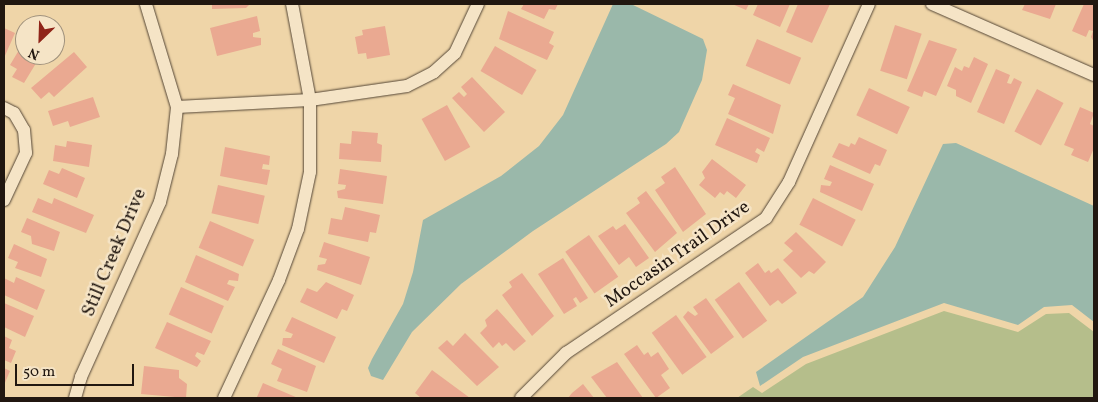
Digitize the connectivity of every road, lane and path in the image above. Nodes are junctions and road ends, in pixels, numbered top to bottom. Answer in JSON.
{"nodes":[{"id":1,"x":146,"y":4,"type":"edge"},
{"id":2,"x":292,"y":4,"type":"edge"},
{"id":3,"x":478,"y":4,"type":"edge"},
{"id":4,"x":869,"y":4,"type":"edge"},
{"id":5,"x":932,"y":4,"type":"edge"},
{"id":6,"x":1094,"y":75,"type":"edge"},
{"id":7,"x":310,"y":100,"type":"junction"},
{"id":8,"x":177,"y":107,"type":"junction"},
{"id":9,"x":4,"y":108,"type":"edge"},
{"id":10,"x":4,"y":200,"type":"edge"},
{"id":11,"x":75,"y":398,"type":"edge"},
{"id":12,"x":224,"y":398,"type":"edge"},
{"id":13,"x":522,"y":398,"type":"edge"}],
"edges":[{"from":1,"to":8,"type":"street","name":"Still Creek Drive"},
{"from":2,"to":7,"type":"street"},
{"from":3,"to":7,"type":"street"},
{"from":4,"to":13,"type":"street","name":"Moccasin Trail Drive"},
{"from":5,"to":6,"type":"street"},
{"from":7,"to":8,"type":"street"},
{"from":7,"to":12,"type":"street"},
{"from":8,"to":11,"type":"street","name":"Still Creek Drive"},
{"from":9,"to":10,"type":"street"}]}
